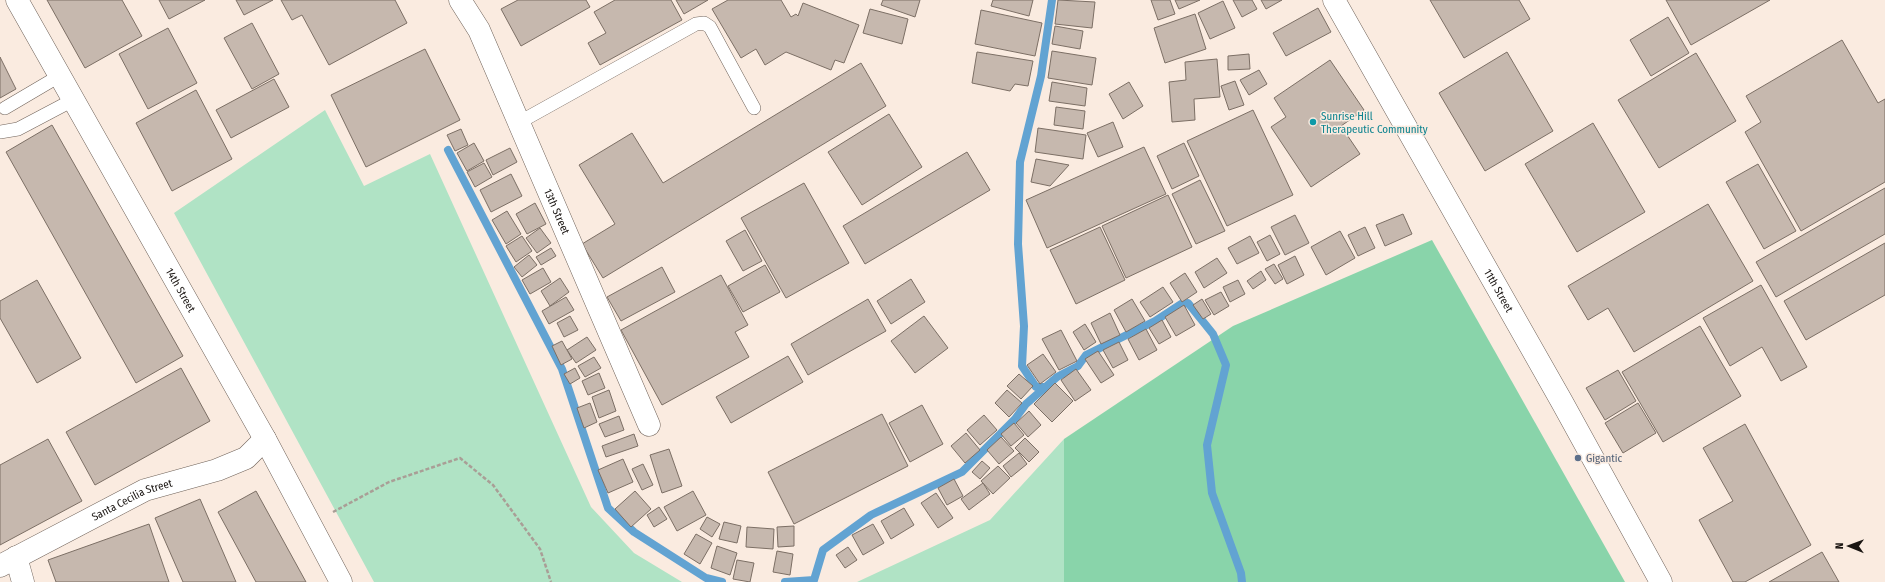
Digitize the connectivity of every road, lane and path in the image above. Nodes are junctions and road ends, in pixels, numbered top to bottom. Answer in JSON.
{"nodes":[{"id":1,"x":17,"y":0,"type":"edge"},
{"id":2,"x":460,"y":0,"type":"edge"},
{"id":3,"x":1334,"y":0,"type":"edge"},
{"id":4,"x":60,"y":76,"type":"junction"},
{"id":5,"x":73,"y":100,"type":"junction"},
{"id":6,"x":5,"y":108,"type":"dead end"},
{"id":7,"x":754,"y":108,"type":"dead end"},
{"id":8,"x":518,"y":123,"type":"junction"},
{"id":9,"x":0,"y":132,"type":"edge"},
{"id":10,"x":649,"y":425,"type":"dead end"},
{"id":11,"x":265,"y":439,"type":"junction"},
{"id":12,"x":310,"y":524,"type":"junction"},
{"id":13,"x":8,"y":562,"type":"edge"},
{"id":14,"x":23,"y":582,"type":"edge"},
{"id":15,"x":341,"y":582,"type":"edge"},
{"id":16,"x":551,"y":582,"type":"edge"},
{"id":17,"x":1661,"y":582,"type":"edge"}],
"edges":[{"from":1,"to":4,"type":"street","name":"14th Street"},
{"from":2,"to":8,"type":"street","name":"13th Street"},
{"from":3,"to":17,"type":"street","name":"11th Street"},
{"from":4,"to":5,"type":"street","name":"14th Street"},
{"from":4,"to":6,"type":"lane"},
{"from":5,"to":9,"type":"lane"},
{"from":5,"to":11,"type":"street","name":"14th Street"},
{"from":7,"to":8,"type":"lane"},
{"from":8,"to":10,"type":"street","name":"13th Street"},
{"from":11,"to":12,"type":"street","name":"14th Street"},
{"from":11,"to":13,"type":"street","name":"Santa Cecilia Street"},
{"from":12,"to":15,"type":"street","name":"14th Street"},
{"from":12,"to":16,"type":"path"},
{"from":13,"to":14,"type":"street"}]}
